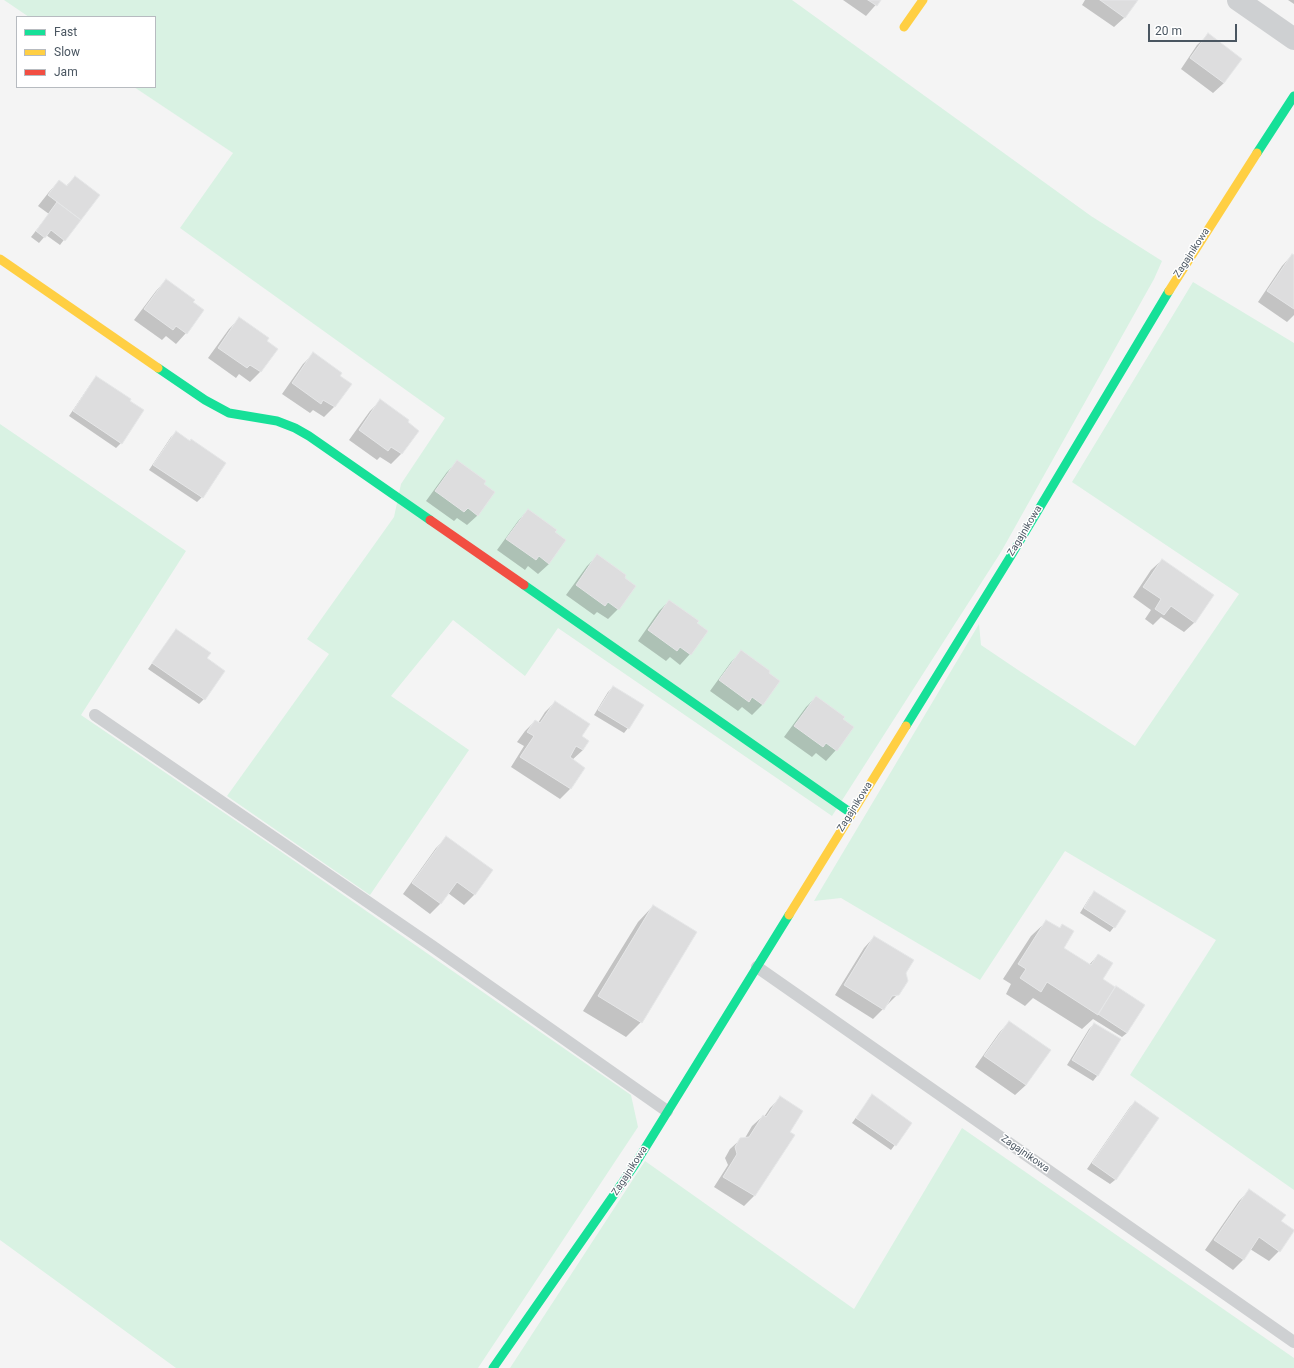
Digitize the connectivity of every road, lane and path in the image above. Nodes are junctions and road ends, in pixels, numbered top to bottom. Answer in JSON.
{"nodes":[{"id":1,"x":923,"y":0,"type":"edge"},
{"id":2,"x":1238,"y":0,"type":"edge"},
{"id":3,"x":904,"y":28,"type":"dead end"},
{"id":4,"x":1294,"y":39,"type":"edge"},
{"id":5,"x":1294,"y":96,"type":"edge"},
{"id":6,"x":0,"y":259,"type":"edge"},
{"id":7,"x":95,"y":715,"type":"dead end"},
{"id":8,"x":851,"y":813,"type":"junction"},
{"id":9,"x":757,"y":967,"type":"junction"},
{"id":10,"x":667,"y":1111,"type":"junction"},
{"id":11,"x":1294,"y":1342,"type":"edge"},
{"id":12,"x":493,"y":1368,"type":"edge"}],
"edges":[{"from":1,"to":3,"type":"street"},
{"from":2,"to":4,"type":"street"},
{"from":5,"to":8,"type":"street","name":"Zagajnikowa"},
{"from":6,"to":8,"type":"street"},
{"from":7,"to":10,"type":"lane"},
{"from":8,"to":9,"type":"street","name":"Zagajnikowa"},
{"from":9,"to":10,"type":"street","name":"Zagajnikowa"},
{"from":9,"to":11,"type":"lane","name":"Zagajnikowa"},
{"from":10,"to":12,"type":"street","name":"Zagajnikowa"}]}
